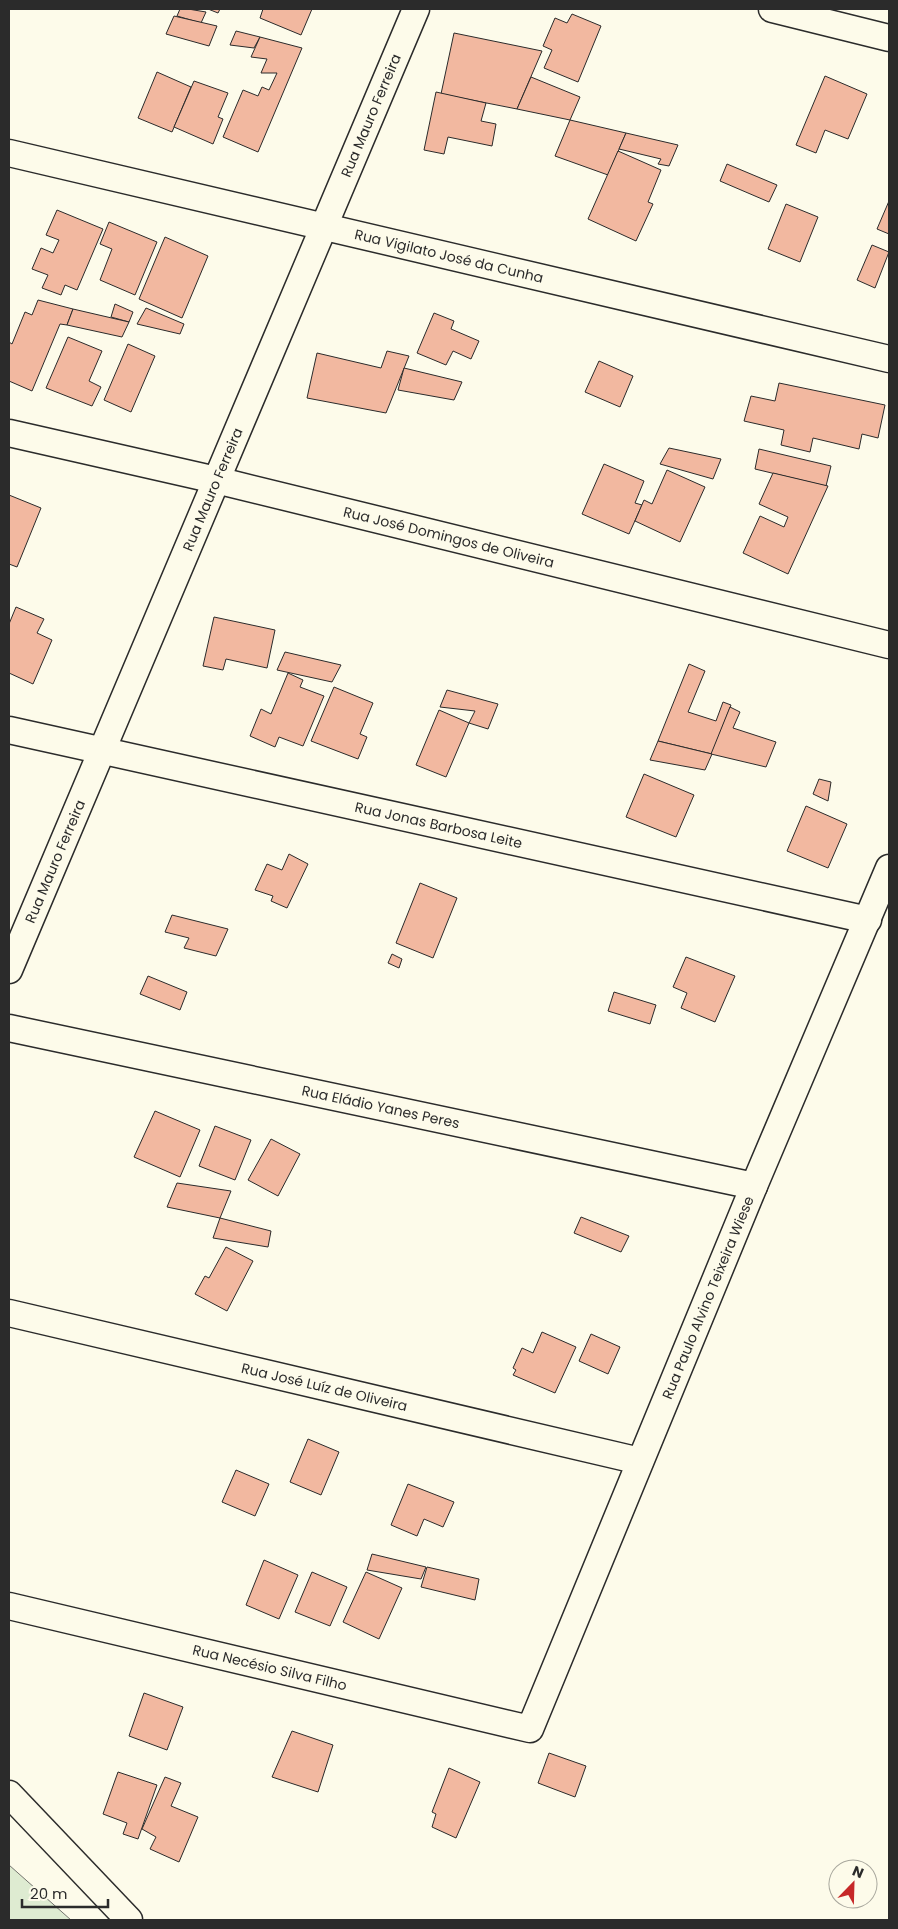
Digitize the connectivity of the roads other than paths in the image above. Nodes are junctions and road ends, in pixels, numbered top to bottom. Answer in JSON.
{"nodes":[{"id":1,"x":416,"y":9,"type":"edge"},
{"id":2,"x":772,"y":9,"type":"edge"},
{"id":3,"x":889,"y":38,"type":"edge"},
{"id":4,"x":9,"y":154,"type":"edge"},
{"id":5,"x":323,"y":228,"type":"junction"},
{"id":6,"x":889,"y":359,"type":"edge"},
{"id":7,"x":9,"y":433,"type":"edge"},
{"id":8,"x":216,"y":480,"type":"junction"},
{"id":9,"x":889,"y":645,"type":"edge"},
{"id":10,"x":9,"y":730,"type":"edge"},
{"id":11,"x":102,"y":751,"type":"junction"},
{"id":12,"x":889,"y":868,"type":"edge"},
{"id":13,"x":868,"y":920,"type":"junction"},
{"id":14,"x":9,"y":970,"type":"edge"},
{"id":15,"x":9,"y":1028,"type":"edge"},
{"id":16,"x":754,"y":1186,"type":"junction"},
{"id":17,"x":9,"y":1314,"type":"edge"},
{"id":18,"x":640,"y":1461,"type":"junction"},
{"id":19,"x":9,"y":1606,"type":"edge"},
{"id":20,"x":530,"y":1728,"type":"joint"},
{"id":21,"x":9,"y":1794,"type":"edge"},
{"id":22,"x":130,"y":1920,"type":"edge"}],
"edges":[{"from":1,"to":5,"type":"street","name":"Rua Mauro Ferreira"},
{"from":2,"to":3,"type":"street"},
{"from":4,"to":5,"type":"street","name":"Rua Vigilato José da Cunha"},
{"from":5,"to":6,"type":"street","name":"Rua Vigilato José da Cunha"},
{"from":5,"to":8,"type":"street","name":"Rua Mauro Ferreira"},
{"from":7,"to":8,"type":"street","name":"Rua José Domingos de Oliveira"},
{"from":8,"to":9,"type":"street","name":"Rua José Domingos de Oliveira"},
{"from":8,"to":11,"type":"street","name":"Rua Mauro Ferreira"},
{"from":10,"to":11,"type":"street","name":"Rua Jonas Barbosa Leite"},
{"from":11,"to":13,"type":"street","name":"Rua Jonas Barbosa Leite"},
{"from":11,"to":14,"type":"street","name":"Rua Mauro Ferreira"},
{"from":12,"to":13,"type":"street","name":"Rua Paulo Alvino Teixeira Wiese"},
{"from":13,"to":16,"type":"street","name":"Rua Paulo Alvino Teixeira Wiese"},
{"from":15,"to":16,"type":"street","name":"Rua Eládio Yanes Peres"},
{"from":16,"to":18,"type":"street","name":"Rua Paulo Alvino Teixeira Wiese"},
{"from":17,"to":18,"type":"street","name":"Rua José Luíz de Oliveira"},
{"from":18,"to":20,"type":"street","name":"Rua Paulo Alvino Teixeira Wiese"},
{"from":19,"to":20,"type":"street","name":"Rua Necésio Silva Filho"},
{"from":21,"to":22,"type":"street"}]}
